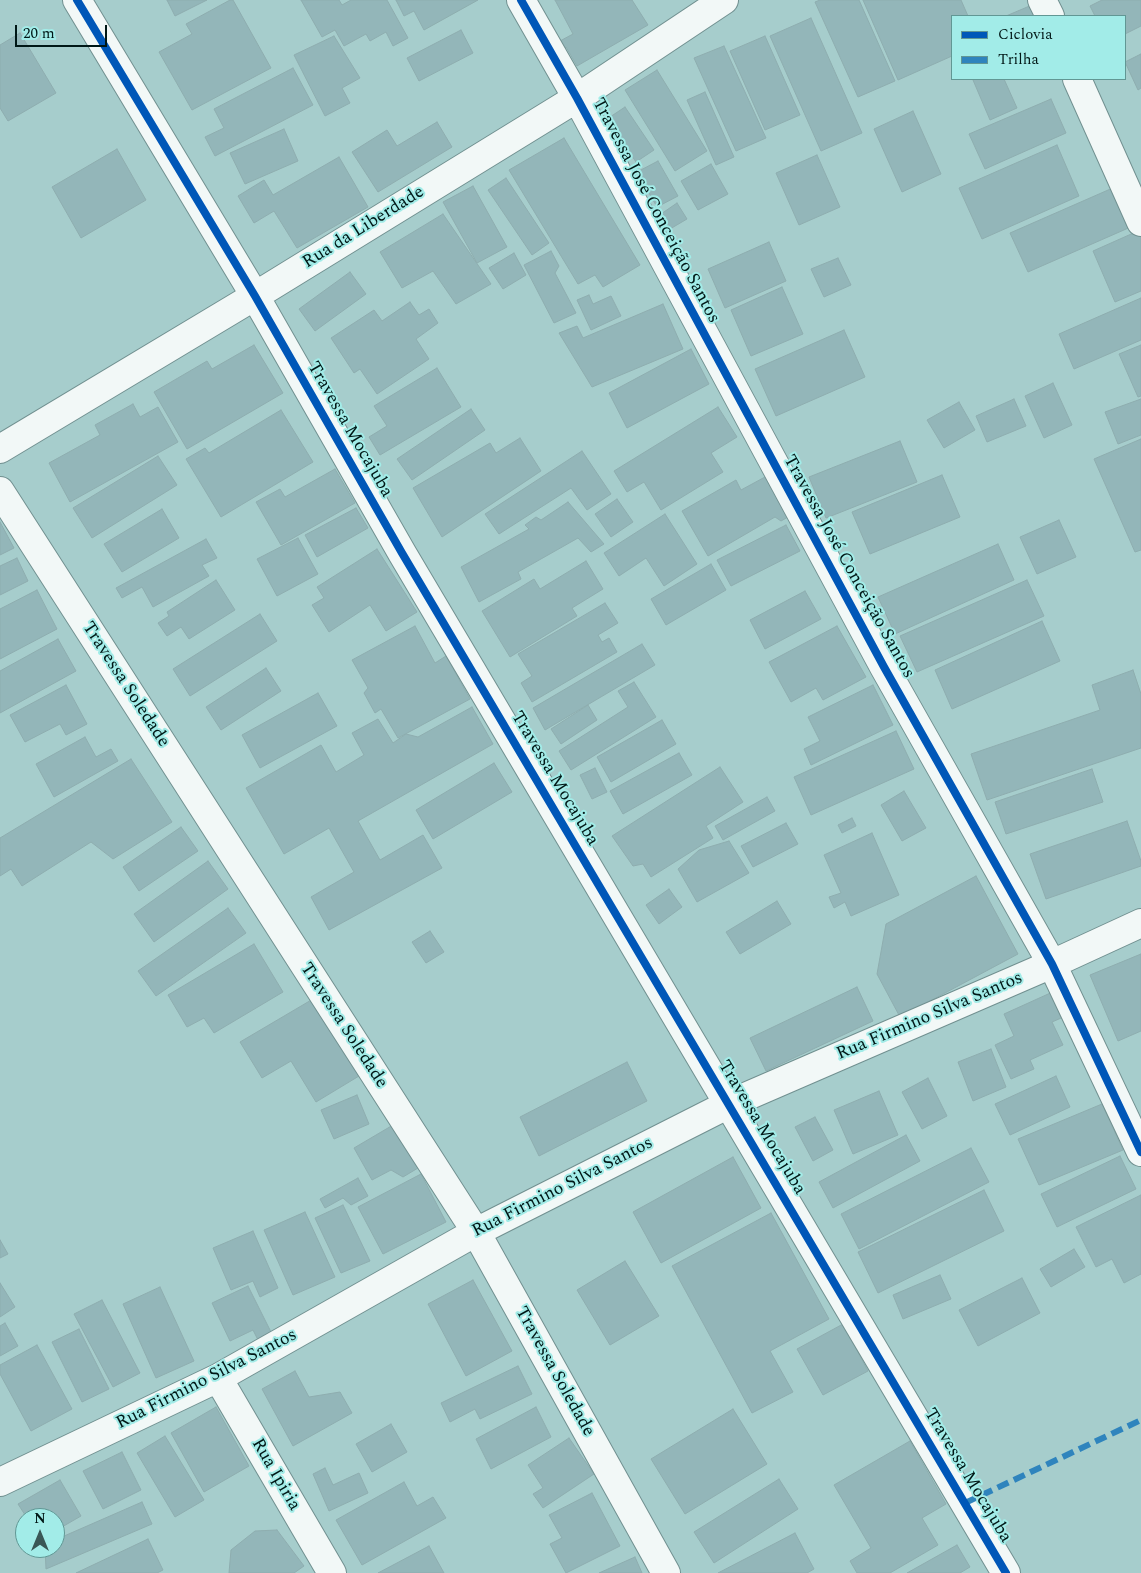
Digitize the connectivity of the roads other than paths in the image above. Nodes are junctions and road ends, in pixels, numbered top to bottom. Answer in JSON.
{"nodes":[{"id":1,"x":77,"y":0,"type":"edge"},
{"id":2,"x":521,"y":0,"type":"edge"},
{"id":3,"x":724,"y":0,"type":"edge"},
{"id":4,"x":1042,"y":0,"type":"edge"},
{"id":5,"x":1050,"y":15,"type":"edge"},
{"id":6,"x":1077,"y":80,"type":"edge"},
{"id":7,"x":577,"y":98,"type":"junction"},
{"id":8,"x":1141,"y":222,"type":"edge"},
{"id":9,"x":255,"y":296,"type":"junction"},
{"id":10,"x":0,"y":449,"type":"edge"},
{"id":11,"x":0,"y":491,"type":"edge"},
{"id":12,"x":1141,"y":923,"type":"edge"},
{"id":13,"x":1052,"y":964,"type":"junction"},
{"id":14,"x":730,"y":1104,"type":"junction"},
{"id":15,"x":1141,"y":1152,"type":"edge"},
{"id":16,"x":476,"y":1232,"type":"junction"},
{"id":17,"x":218,"y":1378,"type":"junction"},
{"id":18,"x":0,"y":1482,"type":"edge"},
{"id":19,"x":332,"y":1573,"type":"edge"},
{"id":20,"x":666,"y":1573,"type":"edge"},
{"id":21,"x":1006,"y":1573,"type":"edge"}],
"edges":[{"from":1,"to":9,"type":"street","name":"Travessa Mocajuba"},
{"from":2,"to":7,"type":"street","name":"Travessa José Conceição Santos"},
{"from":3,"to":7,"type":"street","name":"Rua da Liberdade"},
{"from":4,"to":5,"type":"street"},
{"from":6,"to":8,"type":"street"},
{"from":7,"to":9,"type":"street","name":"Rua da Liberdade"},
{"from":7,"to":13,"type":"street","name":"Travessa José Conceição Santos"},
{"from":9,"to":10,"type":"street","name":"Rua da Liberdade"},
{"from":9,"to":14,"type":"street","name":"Travessa Mocajuba"},
{"from":11,"to":16,"type":"street","name":"Travessa Soledade"},
{"from":12,"to":13,"type":"street","name":"Rua Firmino Silva Santos"},
{"from":13,"to":14,"type":"street","name":"Rua Firmino Silva Santos"},
{"from":13,"to":15,"type":"street","name":"Travessa José Conceição Santos"},
{"from":14,"to":16,"type":"street","name":"Rua Firmino Silva Santos"},
{"from":14,"to":21,"type":"street","name":"Travessa Mocajuba"},
{"from":16,"to":17,"type":"street","name":"Rua Firmino Silva Santos"},
{"from":16,"to":20,"type":"street","name":"Travessa Soledade"},
{"from":17,"to":18,"type":"street","name":"Rua Firmino Silva Santos"},
{"from":17,"to":19,"type":"street","name":"Rua Ipiria"}]}
